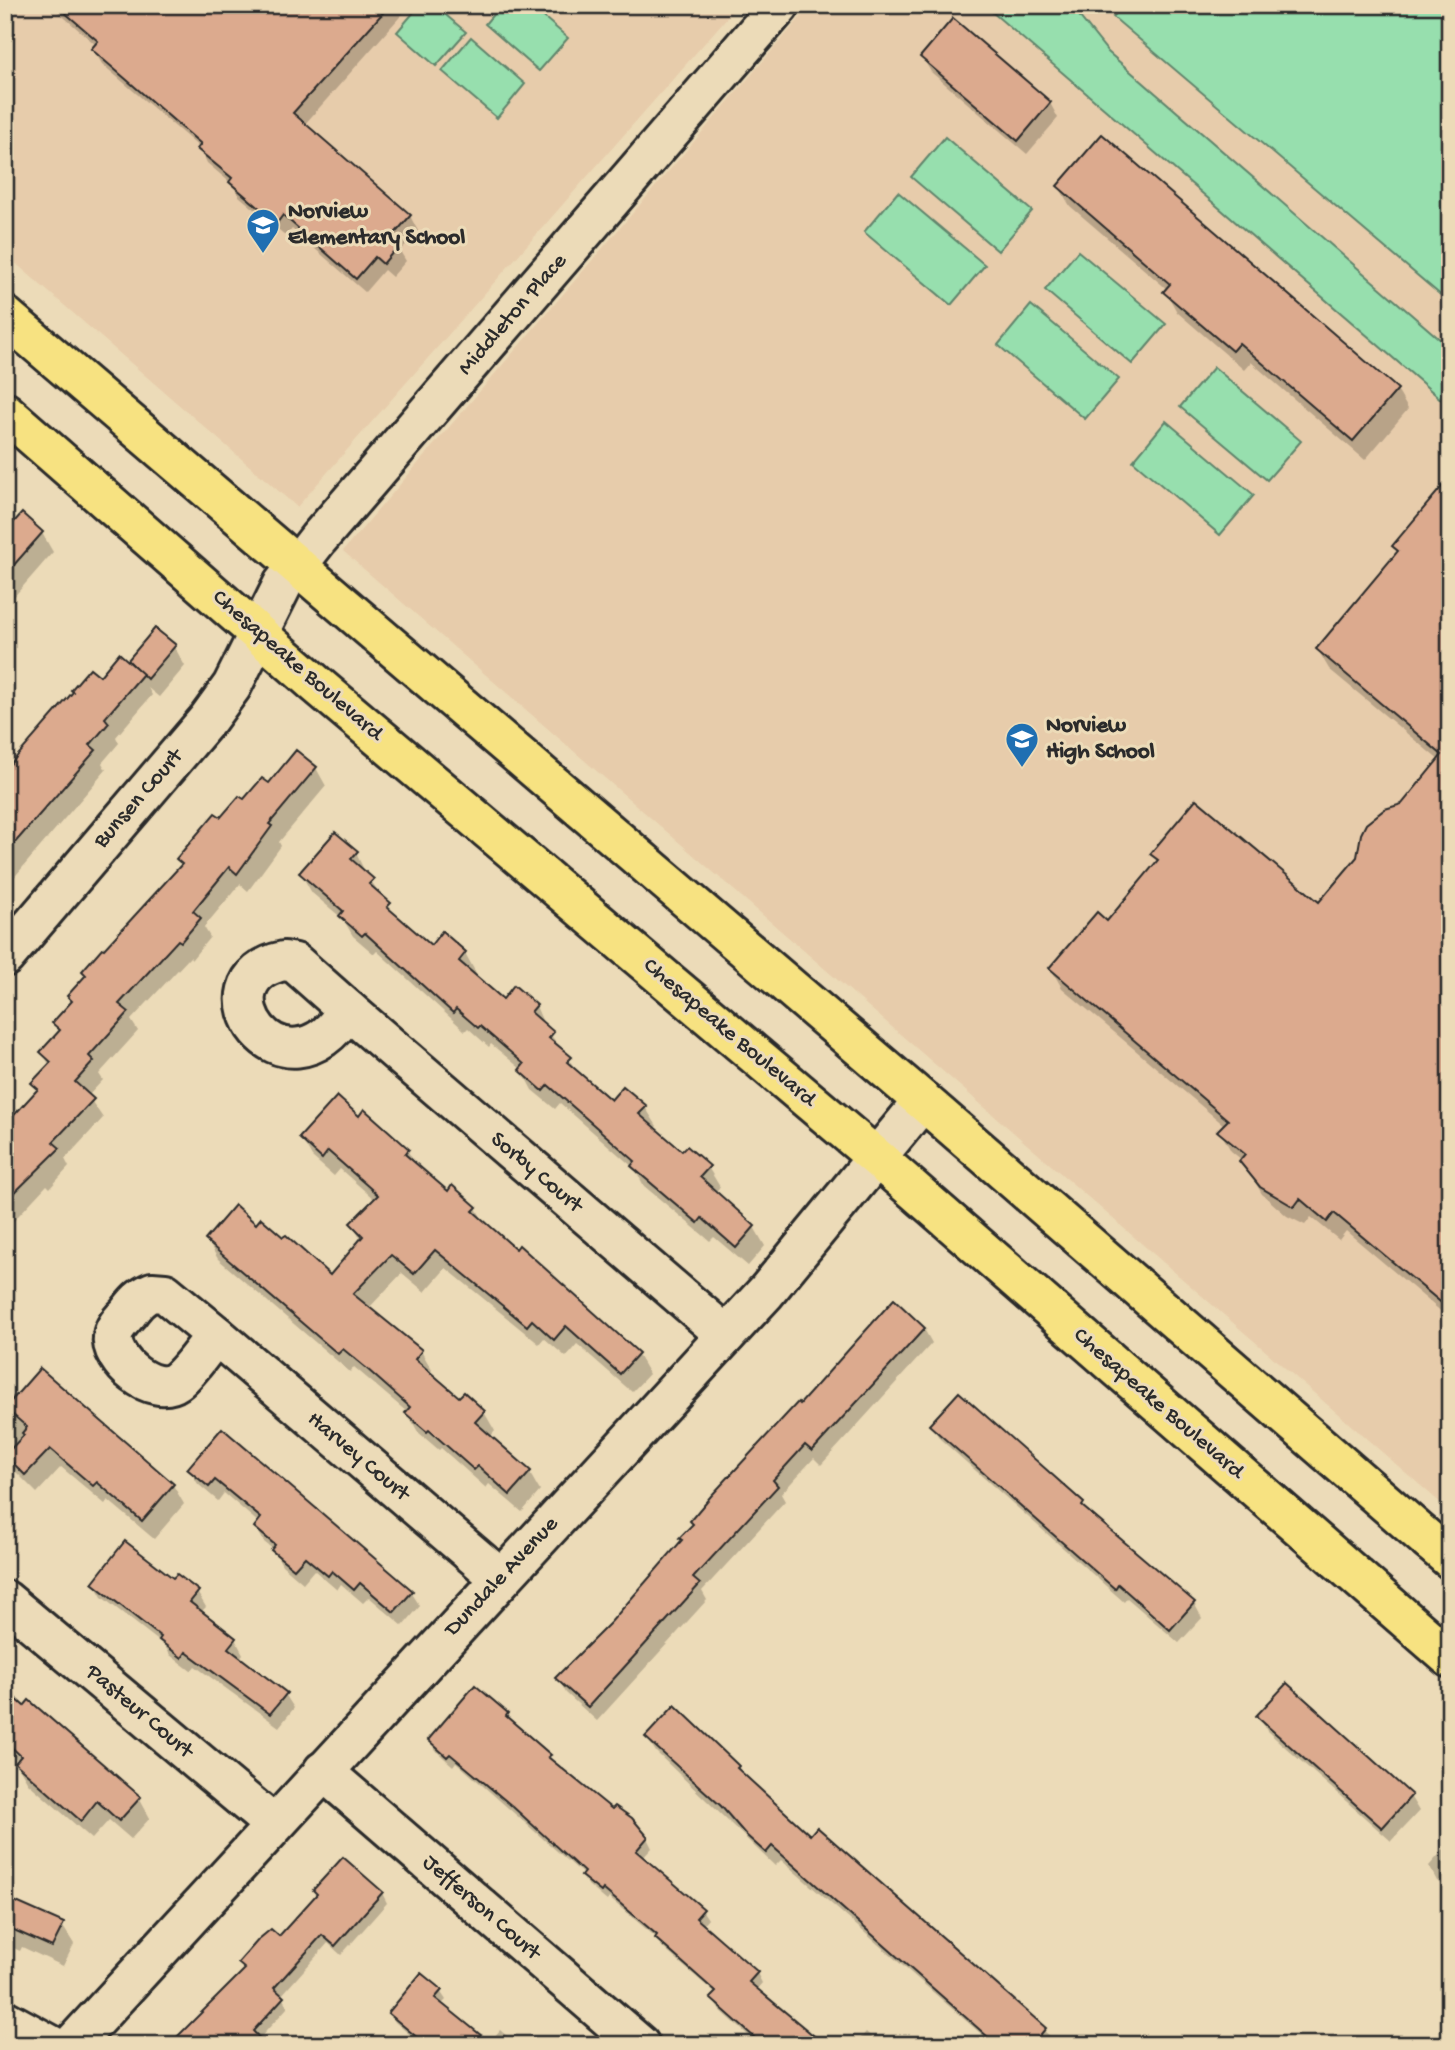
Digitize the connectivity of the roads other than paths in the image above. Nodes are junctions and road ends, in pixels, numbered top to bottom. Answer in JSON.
{"nodes":[{"id":1,"x":779,"y":5,"type":"edge"},
{"id":2,"x":5,"y":316,"type":"edge"},
{"id":3,"x":5,"y":412,"type":"edge"},
{"id":4,"x":298,"y":565,"type":"junction"},
{"id":5,"x":257,"y":632,"type":"junction"},
{"id":6,"x":5,"y":957,"type":"edge"},
{"id":7,"x":348,"y":1010,"type":"dead end"},
{"id":8,"x":923,"y":1101,"type":"junction"},
{"id":9,"x":877,"y":1158,"type":"junction"},
{"id":10,"x":216,"y":1335,"type":"dead end"},
{"id":11,"x":726,"y":1335,"type":"junction"},
{"id":12,"x":1443,"y":1552,"type":"edge"},
{"id":13,"x":500,"y":1578,"type":"junction"},
{"id":14,"x":5,"y":1600,"type":"edge"},
{"id":15,"x":1450,"y":1658,"type":"edge"},
{"id":16,"x":323,"y":1771,"type":"junction"},
{"id":17,"x":274,"y":1825,"type":"junction"},
{"id":18,"x":5,"y":2020,"type":"edge"},
{"id":19,"x":51,"y":2045,"type":"edge"},
{"id":20,"x":72,"y":2045,"type":"edge"},
{"id":21,"x":640,"y":2045,"type":"edge"}],
"edges":[{"from":1,"to":4,"type":"street","name":"Middleton Place"},
{"from":2,"to":4,"type":"main road"},
{"from":3,"to":5,"type":"main road","name":"Chesapeake Boulevard"},
{"from":4,"to":5,"type":"street","name":"Middleton Place"},
{"from":4,"to":8,"type":"main road"},
{"from":5,"to":6,"type":"street","name":"Bunsen Court"},
{"from":5,"to":9,"type":"main road","name":"Chesapeake Boulevard"},
{"from":7,"to":11,"type":"street","name":"Sorby Court"},
{"from":8,"to":9,"type":"street","name":"Dundale Avenue"},
{"from":8,"to":12,"type":"main road"},
{"from":9,"to":11,"type":"street","name":"Dundale Avenue"},
{"from":9,"to":15,"type":"main road","name":"Chesapeake Boulevard"},
{"from":10,"to":13,"type":"street","name":"Harvey Court"},
{"from":11,"to":13,"type":"street","name":"Dundale Avenue"},
{"from":13,"to":16,"type":"street","name":"Dundale Avenue"},
{"from":14,"to":17,"type":"street","name":"Pasteur Court"},
{"from":16,"to":17,"type":"street","name":"Dundale Avenue"},
{"from":16,"to":21,"type":"street","name":"Jefferson Court"},
{"from":17,"to":20,"type":"street","name":"Dundale Avenue"},
{"from":18,"to":19,"type":"street"}]}
